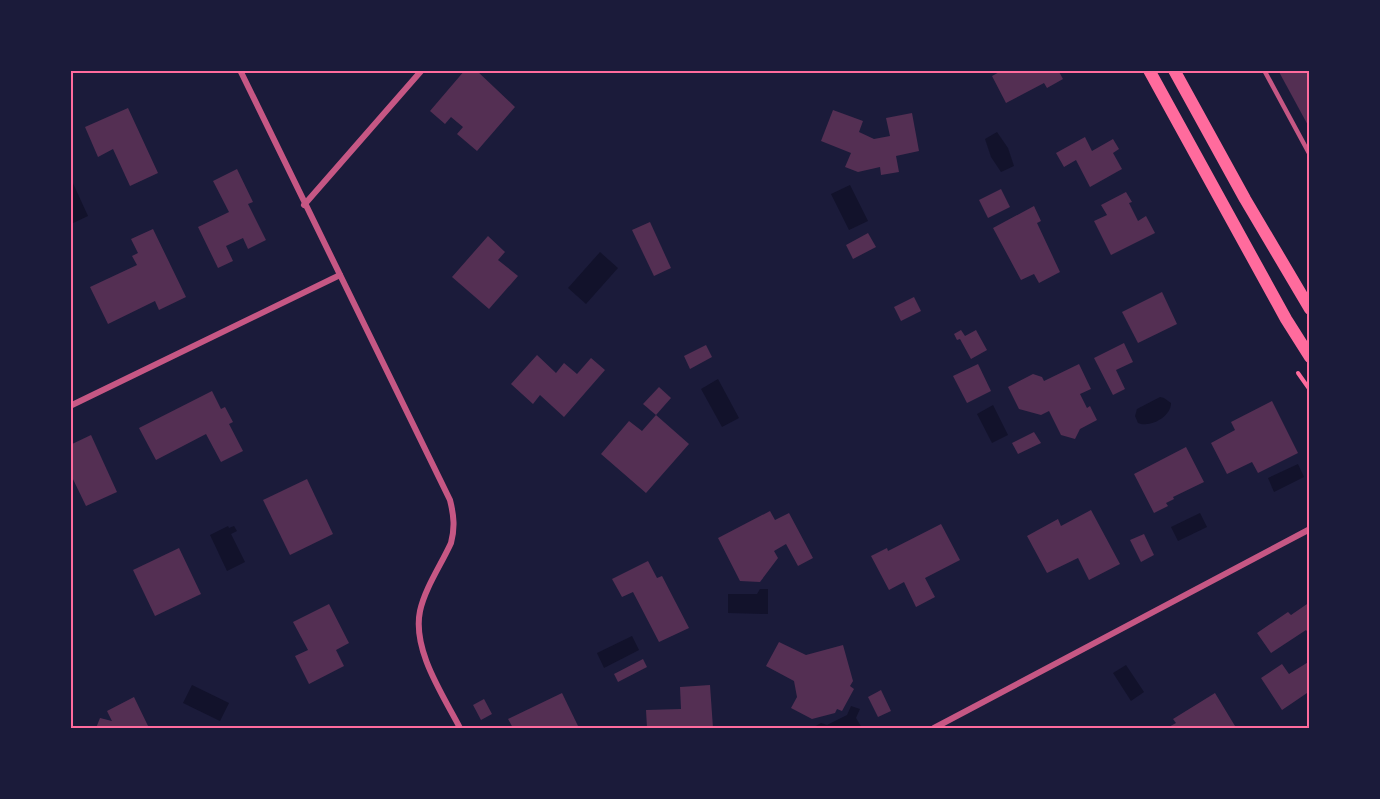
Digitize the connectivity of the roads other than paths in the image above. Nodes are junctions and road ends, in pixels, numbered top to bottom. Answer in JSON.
{"nodes":[{"id":1,"x":240,"y":70,"type":"edge"},
{"id":2,"x":422,"y":70,"type":"edge"},
{"id":3,"x":1149,"y":70,"type":"edge"},
{"id":4,"x":1174,"y":70,"type":"edge"},
{"id":5,"x":1264,"y":70,"type":"edge"},
{"id":6,"x":1310,"y":155,"type":"edge"},
{"id":7,"x":304,"y":205,"type":"junction"},
{"id":8,"x":340,"y":275,"type":"junction"},
{"id":9,"x":1310,"y":309,"type":"edge"},
{"id":10,"x":1310,"y":357,"type":"edge"},
{"id":11,"x":70,"y":406,"type":"edge"},
{"id":12,"x":1310,"y":529,"type":"edge"},
{"id":13,"x":460,"y":729,"type":"edge"},
{"id":14,"x":934,"y":729,"type":"edge"}],
"edges":[{"from":1,"to":7,"type":"street"},
{"from":2,"to":7,"type":"street"},
{"from":3,"to":10,"type":"main road"},
{"from":4,"to":9,"type":"main road"},
{"from":5,"to":6,"type":"lane"},
{"from":7,"to":8,"type":"street"},
{"from":8,"to":11,"type":"street"},
{"from":8,"to":13,"type":"street"},
{"from":12,"to":14,"type":"street"}]}
